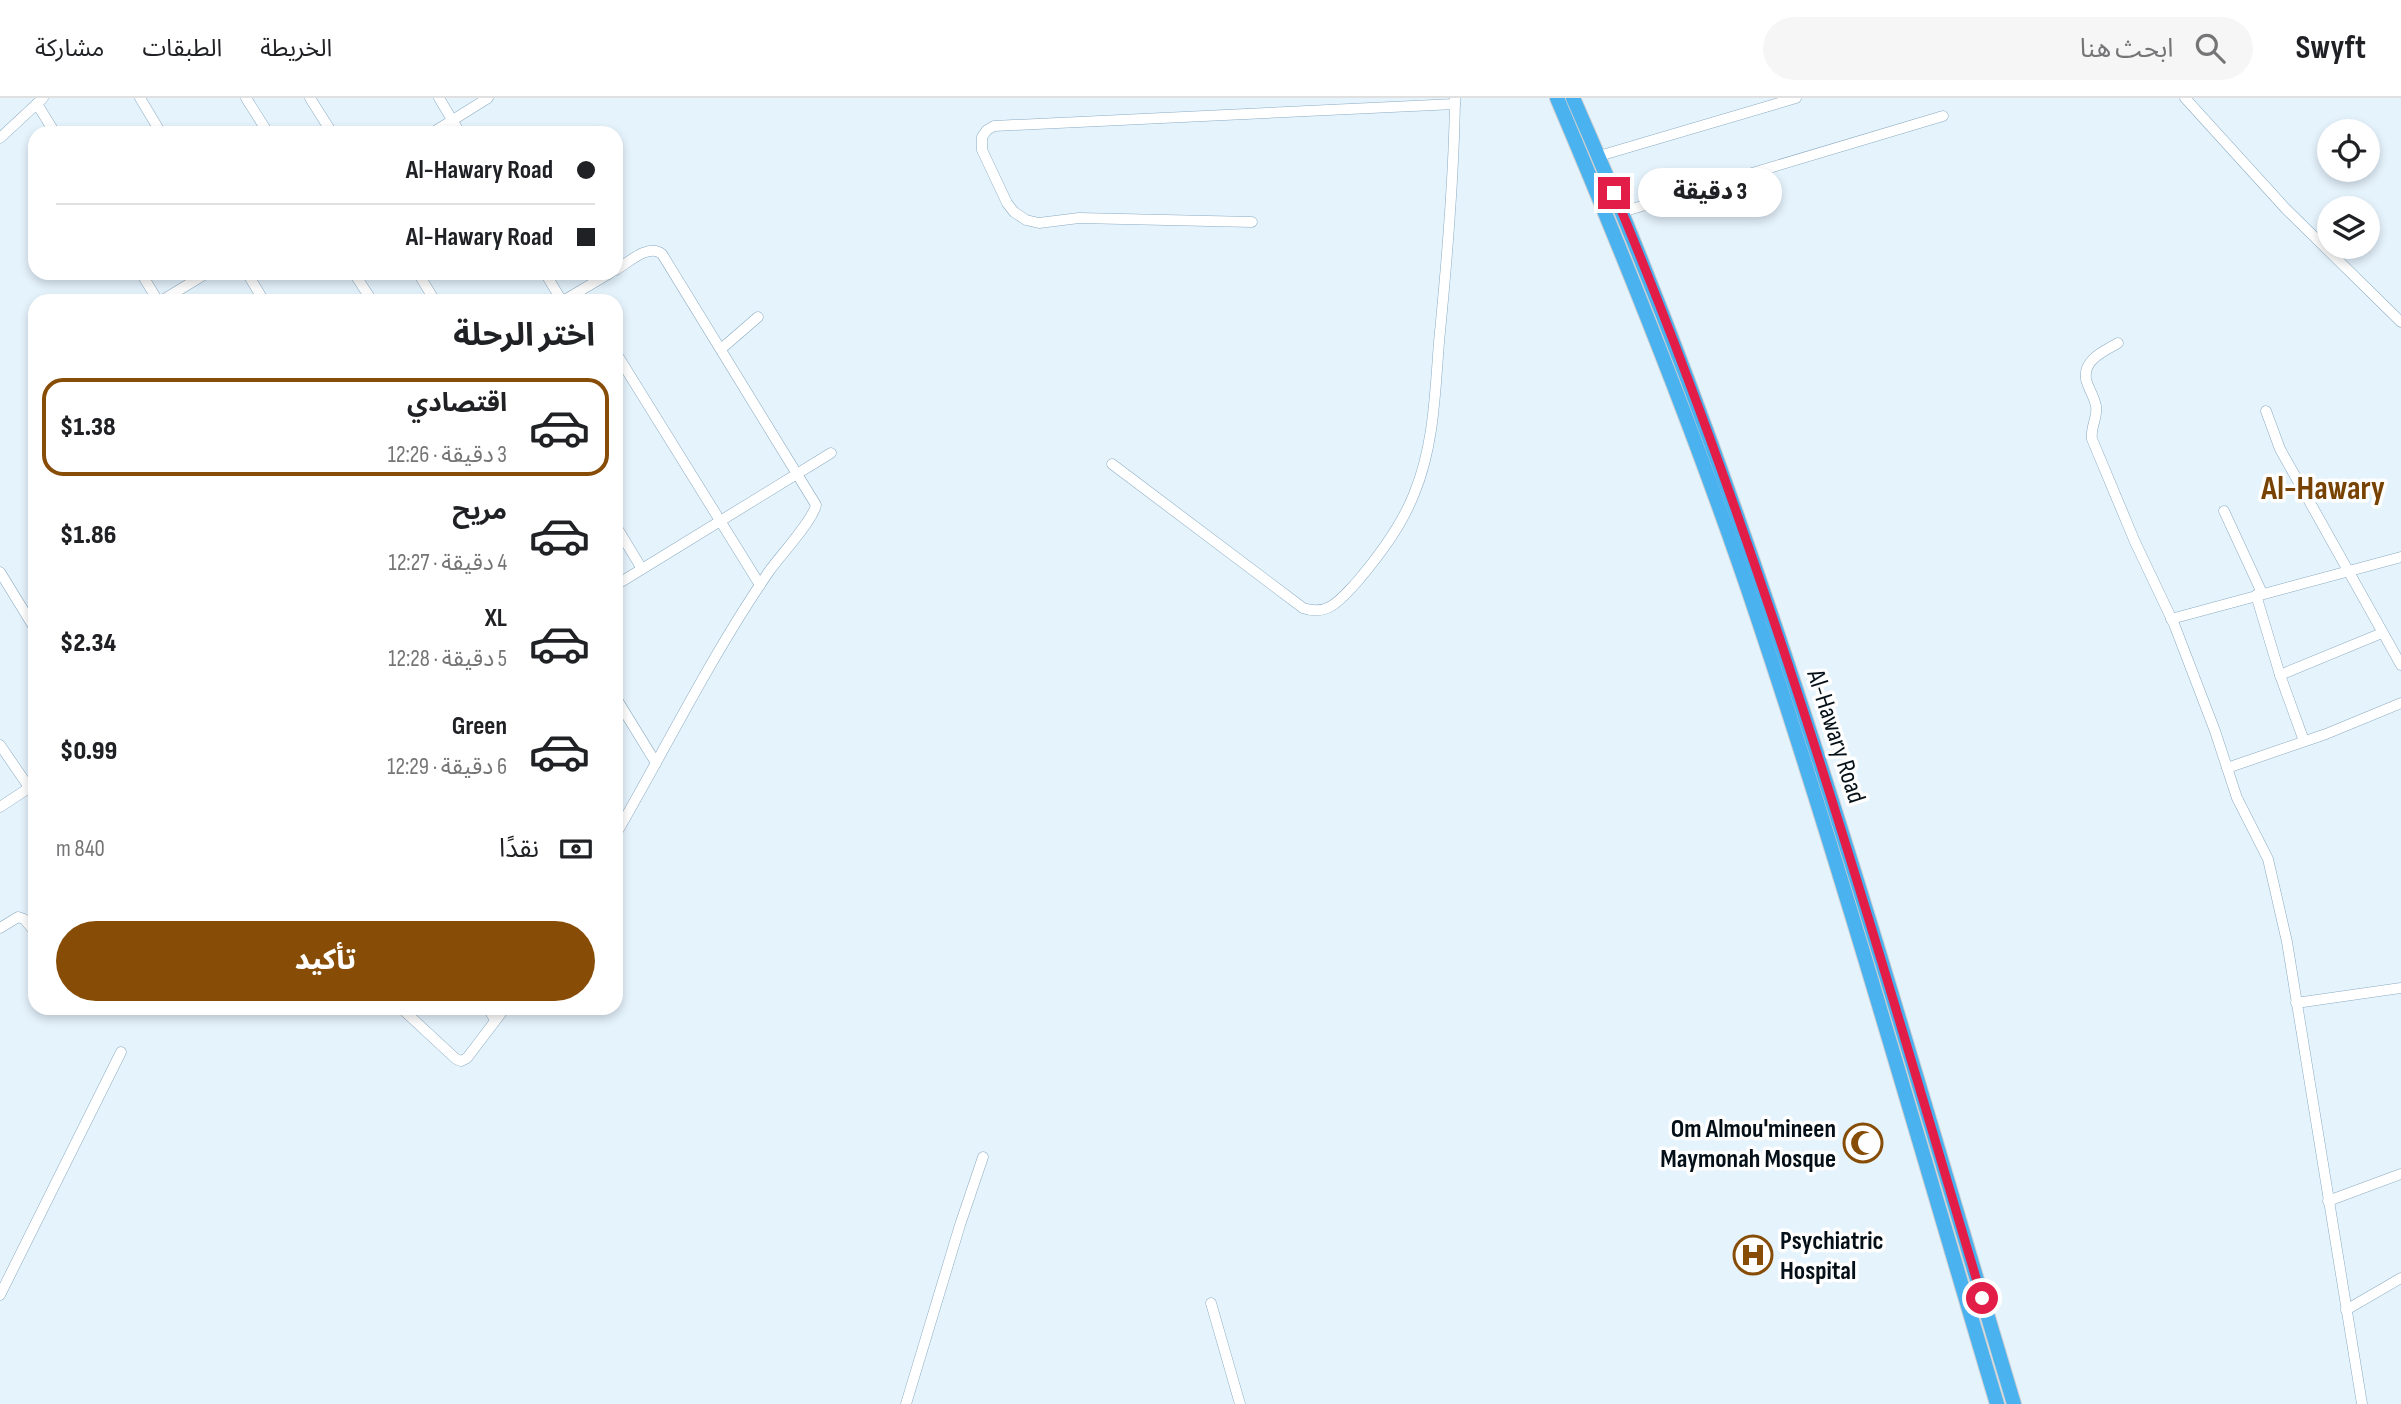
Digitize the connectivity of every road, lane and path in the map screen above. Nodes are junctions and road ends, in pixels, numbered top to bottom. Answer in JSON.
{"nodes":[{"id":1,"x":140,"y":98,"type":"edge"},
{"id":2,"x":246,"y":98,"type":"edge"},
{"id":3,"x":310,"y":98,"type":"edge"},
{"id":4,"x":439,"y":98,"type":"edge"},
{"id":5,"x":488,"y":98,"type":"edge"},
{"id":6,"x":1557,"y":98,"type":"edge"},
{"id":7,"x":1573,"y":98,"type":"edge"},
{"id":8,"x":1796,"y":98,"type":"edge"},
{"id":9,"x":2185,"y":98,"type":"edge"},
{"id":10,"x":40,"y":101,"type":"edge"},
{"id":11,"x":1455,"y":101,"type":"edge"},
{"id":12,"x":1943,"y":116,"type":"dead end"},
{"id":13,"x":452,"y":120,"type":"junction"},
{"id":14,"x":52,"y":126,"type":"edge"},
{"id":15,"x":157,"y":126,"type":"edge"},
{"id":16,"x":264,"y":126,"type":"edge"},
{"id":17,"x":328,"y":126,"type":"edge"},
{"id":18,"x":443,"y":126,"type":"edge"},
{"id":19,"x":456,"y":126,"type":"edge"},
{"id":20,"x":0,"y":138,"type":"edge"},
{"id":21,"x":1599,"y":156,"type":"junction"},
{"id":22,"x":1622,"y":212,"type":"junction"},
{"id":23,"x":1252,"y":222,"type":"dead end"},
{"id":24,"x":623,"y":266,"type":"edge"},
{"id":25,"x":195,"y":280,"type":"edge"},
{"id":26,"x":602,"y":280,"type":"edge"},
{"id":27,"x":172,"y":294,"type":"edge"},
{"id":28,"x":585,"y":294,"type":"edge"},
{"id":29,"x":758,"y":317,"type":"dead end"},
{"id":30,"x":2401,"y":322,"type":"edge"},
{"id":31,"x":2118,"y":343,"type":"dead end"},
{"id":32,"x":721,"y":349,"type":"junction"},
{"id":33,"x":623,"y":365,"type":"edge"},
{"id":34,"x":2266,"y":411,"type":"dead end"},
{"id":35,"x":831,"y":453,"type":"dead end"},
{"id":36,"x":1112,"y":464,"type":"dead end"},
{"id":37,"x":798,"y":473,"type":"junction"},
{"id":38,"x":2224,"y":511,"type":"dead end"},
{"id":39,"x":720,"y":521,"type":"junction"},
{"id":40,"x":623,"y":538,"type":"edge"},
{"id":41,"x":2401,"y":557,"type":"edge"},
{"id":42,"x":642,"y":569,"type":"junction"},
{"id":43,"x":2347,"y":571,"type":"junction"},
{"id":44,"x":0,"y":572,"type":"edge"},
{"id":45,"x":623,"y":581,"type":"edge"},
{"id":46,"x":760,"y":585,"type":"junction"},
{"id":47,"x":2259,"y":594,"type":"junction"},
{"id":48,"x":28,"y":618,"type":"edge"},
{"id":49,"x":2171,"y":619,"type":"junction"},
{"id":50,"x":2382,"y":633,"type":"junction"},
{"id":51,"x":2401,"y":665,"type":"edge"},
{"id":52,"x":2280,"y":675,"type":"junction"},
{"id":53,"x":2401,"y":703,"type":"edge"},
{"id":54,"x":623,"y":709,"type":"edge"},
{"id":55,"x":2304,"y":741,"type":"junction"},
{"id":56,"x":0,"y":745,"type":"edge"},
{"id":57,"x":656,"y":763,"type":"junction"},
{"id":58,"x":1814,"y":763,"type":"junction"},
{"id":59,"x":2227,"y":768,"type":"junction"},
{"id":60,"x":28,"y":783,"type":"edge"},
{"id":61,"x":28,"y":793,"type":"edge"},
{"id":62,"x":0,"y":807,"type":"edge"},
{"id":63,"x":623,"y":822,"type":"edge"},
{"id":64,"x":28,"y":924,"type":"edge"},
{"id":65,"x":0,"y":928,"type":"edge"},
{"id":66,"x":2401,"y":988,"type":"edge"},
{"id":67,"x":2296,"y":1003,"type":"junction"},
{"id":68,"x":409,"y":1015,"type":"edge"},
{"id":69,"x":492,"y":1015,"type":"edge"},
{"id":70,"x":499,"y":1015,"type":"edge"},
{"id":71,"x":495,"y":1020,"type":"junction"},
{"id":72,"x":121,"y":1052,"type":"dead end"},
{"id":73,"x":983,"y":1157,"type":"dead end"},
{"id":74,"x":2400,"y":1175,"type":"edge"},
{"id":75,"x":2401,"y":1186,"type":"edge"},
{"id":76,"x":2328,"y":1201,"type":"junction"},
{"id":77,"x":2401,"y":1278,"type":"edge"},
{"id":78,"x":0,"y":1296,"type":"edge"},
{"id":79,"x":1211,"y":1303,"type":"dead end"},
{"id":80,"x":2346,"y":1310,"type":"junction"},
{"id":81,"x":906,"y":1404,"type":"edge"},
{"id":82,"x":1239,"y":1404,"type":"edge"},
{"id":83,"x":1997,"y":1404,"type":"edge"},
{"id":84,"x":2014,"y":1404,"type":"edge"},
{"id":85,"x":2362,"y":1404,"type":"edge"}],
"edges":[{"from":1,"to":15,"type":"street"},
{"from":2,"to":16,"type":"street"},
{"from":3,"to":17,"type":"street"},
{"from":4,"to":13,"type":"street"},
{"from":5,"to":13,"type":"street"},
{"from":6,"to":58,"type":"highway","name":"Al-Hawary Road"},
{"from":7,"to":21,"type":"highway","name":"Al-Hawary Road"},
{"from":8,"to":21,"type":"street"},
{"from":9,"to":30,"type":"street"},
{"from":10,"to":14,"type":"street"},
{"from":10,"to":20,"type":"street"},
{"from":11,"to":23,"type":"street"},
{"from":11,"to":36,"type":"street"},
{"from":12,"to":22,"type":"street"},
{"from":13,"to":18,"type":"street"},
{"from":13,"to":19,"type":"street"},
{"from":21,"to":22,"type":"highway","name":"Al-Hawary Road"},
{"from":22,"to":58,"type":"highway","name":"Al-Hawary Road"},
{"from":24,"to":32,"type":"street"},
{"from":25,"to":27,"type":"street"},
{"from":26,"to":28,"type":"street"},
{"from":29,"to":32,"type":"street"},
{"from":31,"to":49,"type":"street"},
{"from":32,"to":37,"type":"street"},
{"from":33,"to":39,"type":"street"},
{"from":34,"to":43,"type":"street"},
{"from":35,"to":37,"type":"street"},
{"from":37,"to":39,"type":"street"},
{"from":37,"to":46,"type":"street"},
{"from":38,"to":47,"type":"street"},
{"from":39,"to":42,"type":"street"},
{"from":39,"to":46,"type":"street"},
{"from":40,"to":42,"type":"street"},
{"from":41,"to":43,"type":"street"},
{"from":42,"to":45,"type":"street"},
{"from":43,"to":47,"type":"street"},
{"from":43,"to":50,"type":"street"},
{"from":44,"to":48,"type":"street"},
{"from":46,"to":57,"type":"street"},
{"from":47,"to":49,"type":"street"},
{"from":47,"to":52,"type":"street"},
{"from":49,"to":59,"type":"street"},
{"from":50,"to":51,"type":"street"},
{"from":50,"to":52,"type":"street"},
{"from":52,"to":55,"type":"street"},
{"from":53,"to":55,"type":"street"},
{"from":54,"to":57,"type":"street"},
{"from":55,"to":59,"type":"street"},
{"from":56,"to":60,"type":"street"},
{"from":57,"to":63,"type":"street"},
{"from":58,"to":83,"type":"highway","name":"Al-Hawary Road"},
{"from":58,"to":84,"type":"highway","name":"Al-Hawary Road"},
{"from":59,"to":67,"type":"street"},
{"from":61,"to":62,"type":"street"},
{"from":64,"to":65,"type":"street"},
{"from":66,"to":67,"type":"street"},
{"from":67,"to":76,"type":"street"},
{"from":68,"to":71,"type":"street"},
{"from":69,"to":71,"type":"street"},
{"from":70,"to":71,"type":"street"},
{"from":72,"to":78,"type":"street"},
{"from":73,"to":81,"type":"street"},
{"from":74,"to":75,"type":"street"},
{"from":74,"to":76,"type":"street"},
{"from":76,"to":80,"type":"street"},
{"from":77,"to":80,"type":"street"},
{"from":79,"to":82,"type":"street"},
{"from":80,"to":85,"type":"street"}]}
